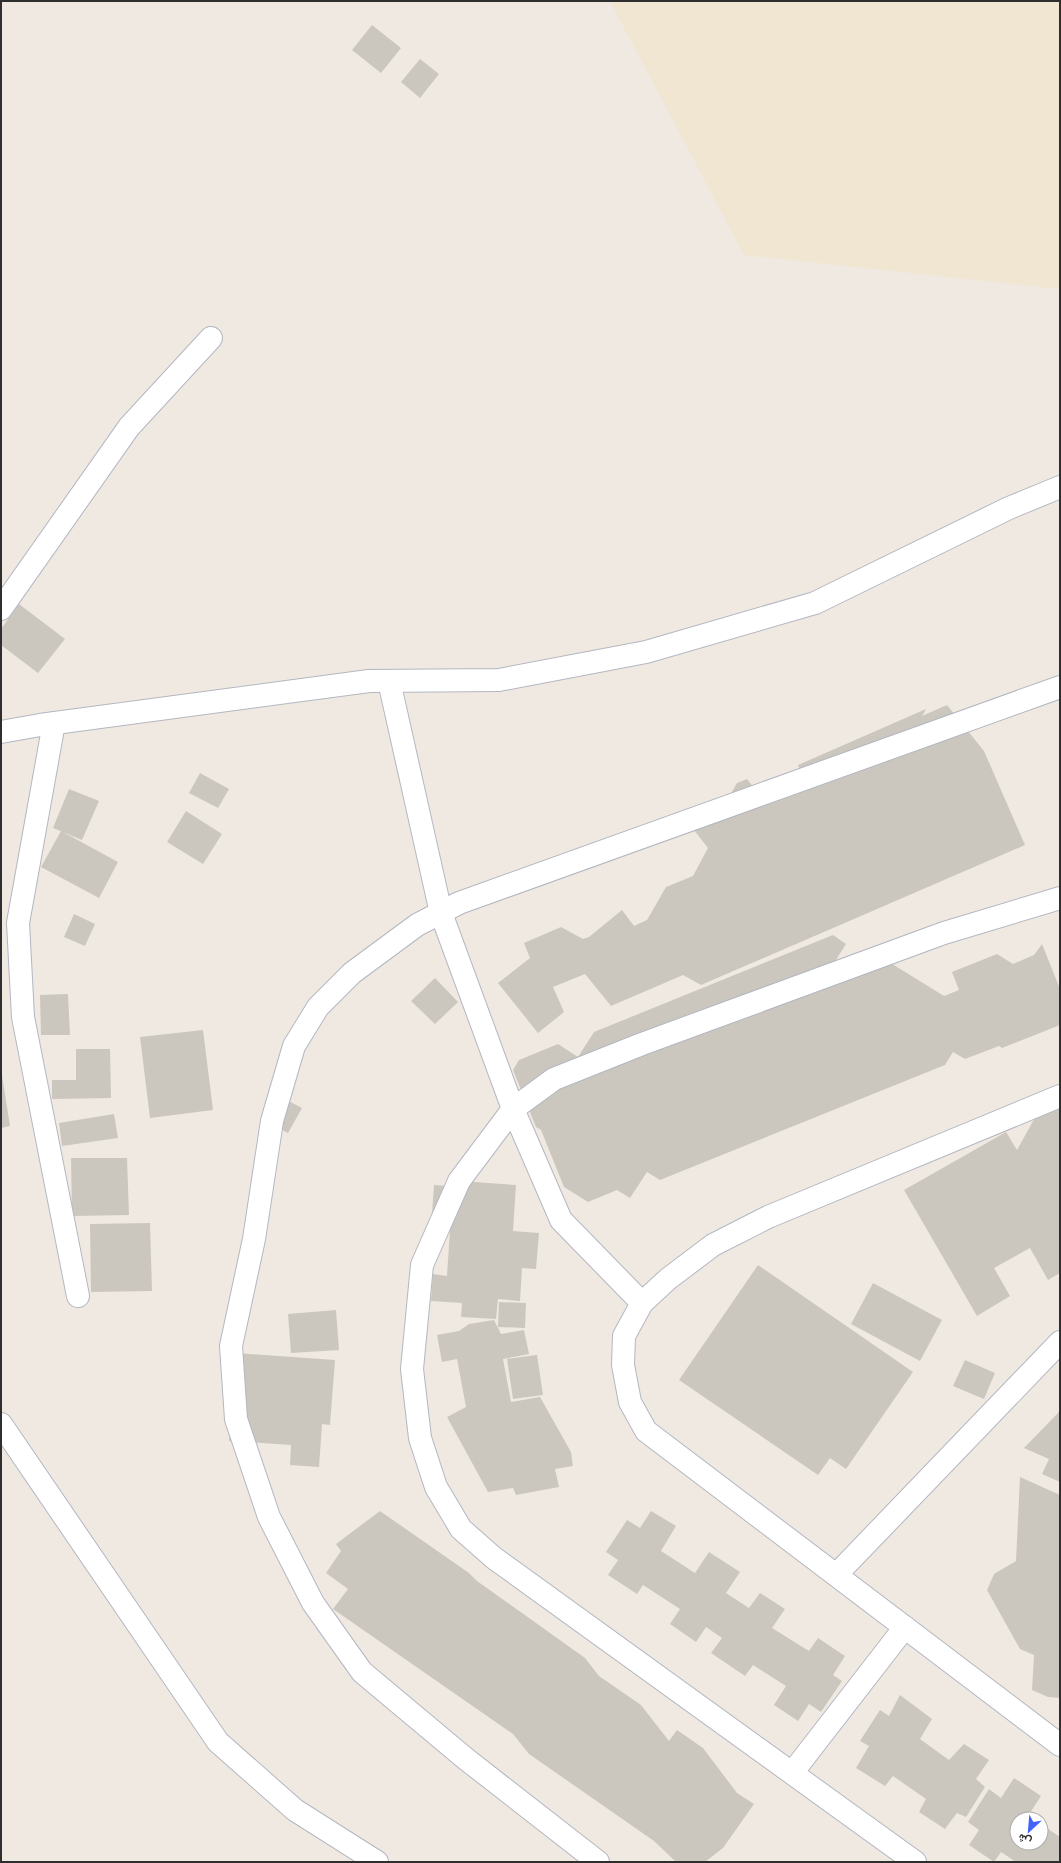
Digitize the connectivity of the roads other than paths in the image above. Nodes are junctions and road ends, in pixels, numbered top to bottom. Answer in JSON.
{"nodes":[{"id":1,"x":211,"y":338,"type":"dead end"},
{"id":2,"x":1060,"y":487,"type":"edge"},
{"id":3,"x":1,"y":609,"type":"edge"},
{"id":4,"x":389,"y":681,"type":"junction"},
{"id":5,"x":1060,"y":687,"type":"edge"},
{"id":6,"x":54,"y":723,"type":"junction"},
{"id":7,"x":1,"y":732,"type":"edge"},
{"id":8,"x":1060,"y":898,"type":"edge"},
{"id":9,"x":441,"y":913,"type":"junction"},
{"id":10,"x":1060,"y":1096,"type":"edge"},
{"id":11,"x":514,"y":1109,"type":"junction"},
{"id":12,"x":78,"y":1296,"type":"dead end"},
{"id":13,"x":642,"y":1303,"type":"junction"},
{"id":14,"x":1060,"y":1342,"type":"edge"},
{"id":15,"x":1,"y":1424,"type":"edge"},
{"id":16,"x":836,"y":1575,"type":"junction"},
{"id":17,"x":905,"y":1627,"type":"junction"},
{"id":18,"x":1060,"y":1745,"type":"edge"},
{"id":19,"x":792,"y":1773,"type":"junction"},
{"id":20,"x":376,"y":1862,"type":"edge"},
{"id":21,"x":598,"y":1862,"type":"edge"},
{"id":22,"x":915,"y":1862,"type":"edge"}],
"edges":[{"from":1,"to":3,"type":"street"},
{"from":2,"to":4,"type":"street"},
{"from":4,"to":6,"type":"street"},
{"from":4,"to":9,"type":"street"},
{"from":5,"to":9,"type":"street"},
{"from":6,"to":7,"type":"street"},
{"from":6,"to":12,"type":"street"},
{"from":8,"to":11,"type":"street"},
{"from":9,"to":11,"type":"street"},
{"from":9,"to":21,"type":"street"},
{"from":10,"to":13,"type":"street"},
{"from":11,"to":13,"type":"street"},
{"from":11,"to":19,"type":"street"},
{"from":13,"to":16,"type":"street"},
{"from":14,"to":16,"type":"street"},
{"from":15,"to":20,"type":"street"},
{"from":16,"to":17,"type":"street"},
{"from":17,"to":18,"type":"street"},
{"from":17,"to":19,"type":"street"},
{"from":19,"to":22,"type":"street"}]}
